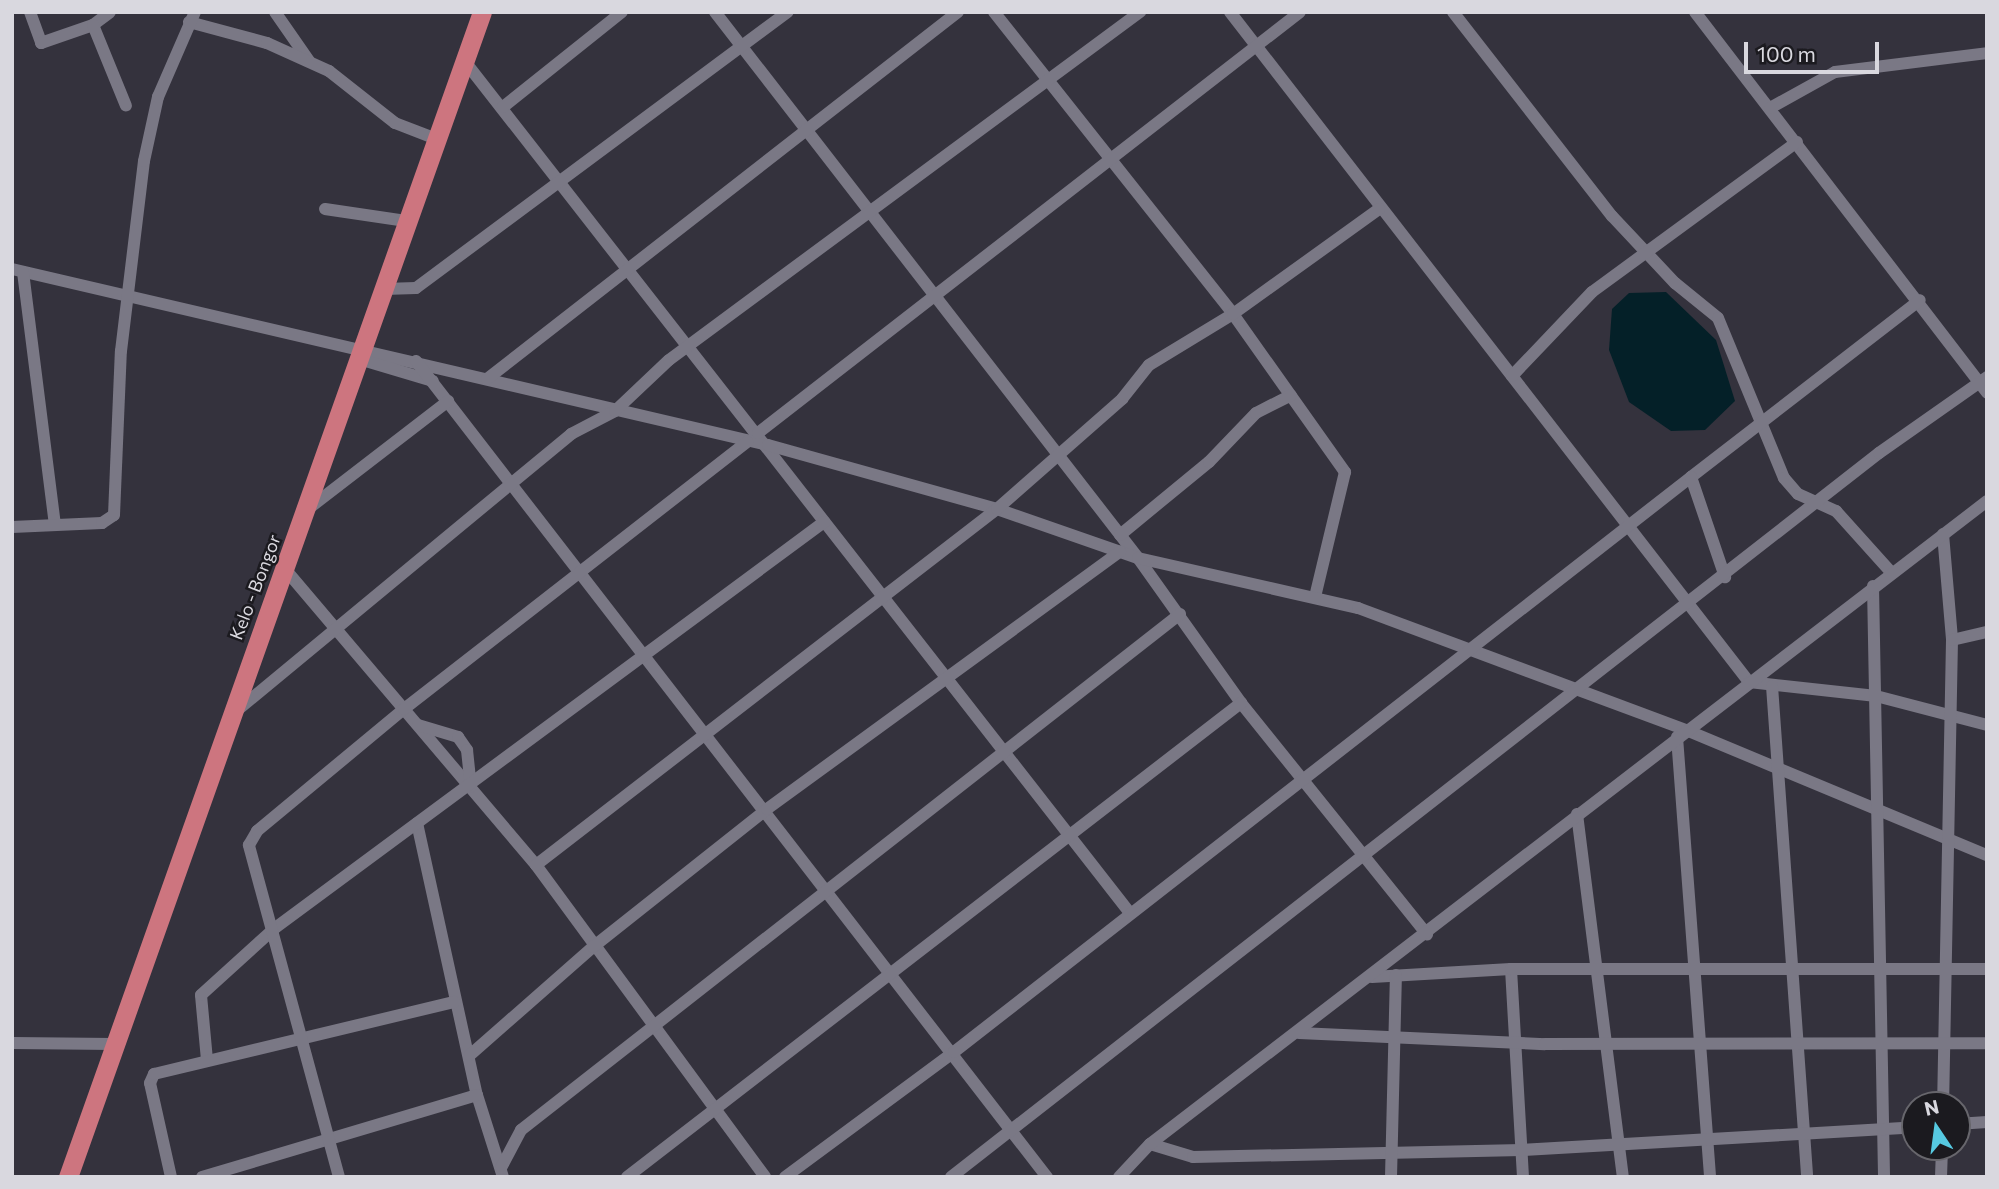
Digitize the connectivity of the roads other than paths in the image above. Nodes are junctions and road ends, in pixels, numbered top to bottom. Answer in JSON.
{"nodes":[{"id":1,"x":30,"y":12,"type":"edge"},
{"id":2,"x":110,"y":12,"type":"edge"},
{"id":3,"x":275,"y":12,"type":"edge"},
{"id":4,"x":482,"y":12,"type":"edge"},
{"id":5,"x":622,"y":12,"type":"edge"},
{"id":6,"x":715,"y":12,"type":"edge"},
{"id":7,"x":788,"y":12,"type":"edge"},
{"id":8,"x":958,"y":12,"type":"edge"},
{"id":9,"x":994,"y":12,"type":"edge"},
{"id":10,"x":1140,"y":12,"type":"edge"},
{"id":11,"x":1230,"y":12,"type":"edge"},
{"id":12,"x":1300,"y":12,"type":"edge"},
{"id":13,"x":1453,"y":12,"type":"edge"},
{"id":14,"x":1695,"y":12,"type":"edge"},
{"id":15,"x":192,"y":17,"type":"edge"},
{"id":16,"x":93,"y":25,"type":"junction"},
{"id":17,"x":1257,"y":46,"type":"junction"},
{"id":18,"x":741,"y":47,"type":"junction"},
{"id":19,"x":1987,"y":53,"type":"edge"},
{"id":20,"x":463,"y":60,"type":"junction"},
{"id":21,"x":310,"y":62,"type":"junction"},
{"id":22,"x":1048,"y":80,"type":"junction"},
{"id":23,"x":126,"y":106,"type":"dead end"},
{"id":24,"x":503,"y":107,"type":"junction"},
{"id":25,"x":1770,"y":108,"type":"junction"},
{"id":26,"x":806,"y":130,"type":"junction"},
{"id":27,"x":434,"y":138,"type":"junction"},
{"id":28,"x":1797,"y":142,"type":"junction"},
{"id":29,"x":1109,"y":160,"type":"junction"},
{"id":30,"x":562,"y":183,"type":"junction"},
{"id":31,"x":324,"y":209,"type":"dead end"},
{"id":32,"x":1379,"y":209,"type":"junction"},
{"id":33,"x":871,"y":212,"type":"junction"},
{"id":34,"x":405,"y":221,"type":"junction"},
{"id":35,"x":1647,"y":256,"type":"junction"},
{"id":36,"x":629,"y":269,"type":"junction"},
{"id":37,"x":18,"y":271,"type":"edge"},
{"id":38,"x":384,"y":289,"type":"junction"},
{"id":39,"x":935,"y":295,"type":"junction"},
{"id":40,"x":1920,"y":300,"type":"junction"},
{"id":41,"x":131,"y":302,"type":"junction"},
{"id":42,"x":1233,"y":314,"type":"junction"},
{"id":43,"x":689,"y":346,"type":"junction"},
{"id":44,"x":361,"y":354,"type":"junction"},
{"id":45,"x":416,"y":361,"type":"junction"},
{"id":46,"x":1512,"y":376,"type":"junction"},
{"id":47,"x":487,"y":379,"type":"junction"},
{"id":48,"x":1982,"y":379,"type":"edge"},
{"id":49,"x":433,"y":381,"type":"junction"},
{"id":50,"x":1987,"y":393,"type":"edge"},
{"id":51,"x":1291,"y":395,"type":"junction"},
{"id":52,"x":448,"y":401,"type":"junction"},
{"id":53,"x":615,"y":411,"type":"junction"},
{"id":54,"x":1762,"y":423,"type":"junction"},
{"id":55,"x":758,"y":433,"type":"junction"},
{"id":56,"x":747,"y":442,"type":"junction"},
{"id":57,"x":768,"y":445,"type":"junction"},
{"id":58,"x":1058,"y":456,"type":"junction"},
{"id":59,"x":1691,"y":477,"type":"junction"},
{"id":60,"x":513,"y":484,"type":"junction"},
{"id":61,"x":1987,"y":501,"type":"edge"},
{"id":62,"x":1816,"y":503,"type":"junction"},
{"id":63,"x":997,"y":509,"type":"junction"},
{"id":64,"x":305,"y":512,"type":"junction"},
{"id":65,"x":1628,"y":520,"type":"junction"},
{"id":66,"x":824,"y":522,"type":"junction"},
{"id":67,"x":55,"y":524,"type":"junction"},
{"id":68,"x":12,"y":527,"type":"edge"},
{"id":69,"x":1943,"y":534,"type":"junction"},
{"id":70,"x":1120,"y":535,"type":"junction"},
{"id":71,"x":1119,"y":552,"type":"junction"},
{"id":72,"x":1138,"y":558,"type":"junction"},
{"id":73,"x":285,"y":569,"type":"junction"},
{"id":74,"x":582,"y":571,"type":"junction"},
{"id":75,"x":1891,"y":572,"type":"junction"},
{"id":76,"x":1725,"y":577,"type":"junction"},
{"id":77,"x":1873,"y":586,"type":"junction"},
{"id":78,"x":878,"y":595,"type":"junction"},
{"id":79,"x":1315,"y":597,"type":"junction"},
{"id":80,"x":1688,"y":606,"type":"junction"},
{"id":81,"x":1181,"y":614,"type":"junction"},
{"id":82,"x":336,"y":629,"type":"junction"},
{"id":83,"x":1987,"y":632,"type":"edge"},
{"id":84,"x":1952,"y":640,"type":"junction"},
{"id":85,"x":1474,"y":649,"type":"junction"},
{"id":86,"x":645,"y":653,"type":"junction"},
{"id":87,"x":943,"y":677,"type":"junction"},
{"id":88,"x":1749,"y":682,"type":"junction"},
{"id":89,"x":1772,"y":685,"type":"junction"},
{"id":90,"x":1578,"y":690,"type":"junction"},
{"id":91,"x":1876,"y":696,"type":"junction"},
{"id":92,"x":1241,"y":703,"type":"junction"},
{"id":93,"x":404,"y":709,"type":"junction"},
{"id":94,"x":1952,"y":713,"type":"junction"},
{"id":95,"x":228,"y":718,"type":"junction"},
{"id":96,"x":418,"y":725,"type":"junction"},
{"id":97,"x":1987,"y":726,"type":"edge"},
{"id":98,"x":707,"y":731,"type":"junction"},
{"id":99,"x":1681,"y":733,"type":"junction"},
{"id":100,"x":1006,"y":752,"type":"junction"},
{"id":101,"x":1781,"y":768,"type":"junction"},
{"id":102,"x":1304,"y":779,"type":"junction"},
{"id":103,"x":471,"y":788,"type":"junction"},
{"id":104,"x":1876,"y":806,"type":"junction"},
{"id":105,"x":767,"y":809,"type":"junction"},
{"id":106,"x":1577,"y":814,"type":"junction"},
{"id":107,"x":417,"y":822,"type":"junction"},
{"id":108,"x":1065,"y":833,"type":"junction"},
{"id":109,"x":1950,"y":838,"type":"junction"},
{"id":110,"x":1363,"y":853,"type":"junction"},
{"id":111,"x":1987,"y":855,"type":"edge"},
{"id":112,"x":536,"y":865,"type":"junction"},
{"id":113,"x":831,"y":893,"type":"junction"},
{"id":114,"x":1130,"y":914,"type":"junction"},
{"id":115,"x":275,"y":928,"type":"junction"},
{"id":116,"x":1427,"y":934,"type":"junction"},
{"id":117,"x":593,"y":947,"type":"junction"},
{"id":118,"x":1795,"y":968,"type":"junction"},
{"id":119,"x":1511,"y":969,"type":"junction"},
{"id":120,"x":1876,"y":969,"type":"junction"},
{"id":121,"x":1945,"y":969,"type":"junction"},
{"id":122,"x":1987,"y":969,"type":"edge"},
{"id":123,"x":1599,"y":970,"type":"junction"},
{"id":124,"x":1693,"y":971,"type":"junction"},
{"id":125,"x":1396,"y":975,"type":"junction"},
{"id":126,"x":892,"y":976,"type":"junction"},
{"id":127,"x":1372,"y":977,"type":"junction"},
{"id":128,"x":455,"y":1002,"type":"junction"},
{"id":129,"x":653,"y":1030,"type":"junction"},
{"id":130,"x":1299,"y":1033,"type":"junction"},
{"id":131,"x":301,"y":1039,"type":"junction"},
{"id":132,"x":1398,"y":1039,"type":"junction"},
{"id":133,"x":1879,"y":1039,"type":"junction"},
{"id":134,"x":1698,"y":1041,"type":"junction"},
{"id":135,"x":1943,"y":1041,"type":"junction"},
{"id":136,"x":1801,"y":1042,"type":"junction"},
{"id":137,"x":12,"y":1043,"type":"edge"},
{"id":138,"x":1517,"y":1043,"type":"junction"},
{"id":139,"x":1987,"y":1043,"type":"edge"},
{"id":140,"x":114,"y":1044,"type":"junction"},
{"id":141,"x":1608,"y":1045,"type":"junction"},
{"id":142,"x":954,"y":1052,"type":"junction"},
{"id":143,"x":470,"y":1055,"type":"junction"},
{"id":144,"x":207,"y":1060,"type":"junction"},
{"id":145,"x":1943,"y":1091,"type":"edge"},
{"id":146,"x":477,"y":1095,"type":"junction"},
{"id":147,"x":719,"y":1110,"type":"junction"},
{"id":148,"x":1901,"y":1128,"type":"edge"},
{"id":149,"x":1883,"y":1129,"type":"junction"},
{"id":150,"x":1014,"y":1130,"type":"junction"},
{"id":151,"x":1806,"y":1133,"type":"junction"},
{"id":152,"x":328,"y":1138,"type":"junction"},
{"id":153,"x":1707,"y":1139,"type":"junction"},
{"id":154,"x":1150,"y":1144,"type":"junction"},
{"id":155,"x":1621,"y":1146,"type":"junction"},
{"id":156,"x":1522,"y":1150,"type":"junction"},
{"id":157,"x":1396,"y":1151,"type":"junction"},
{"id":158,"x":502,"y":1172,"type":"edge"},
{"id":159,"x":68,"y":1177,"type":"edge"},
{"id":160,"x":171,"y":1177,"type":"edge"},
{"id":161,"x":202,"y":1177,"type":"edge"},
{"id":162,"x":339,"y":1177,"type":"edge"},
{"id":163,"x":627,"y":1177,"type":"edge"},
{"id":164,"x":765,"y":1177,"type":"edge"},
{"id":165,"x":785,"y":1177,"type":"edge"},
{"id":166,"x":951,"y":1177,"type":"edge"},
{"id":167,"x":1047,"y":1177,"type":"edge"},
{"id":168,"x":1119,"y":1177,"type":"edge"},
{"id":169,"x":1391,"y":1177,"type":"edge"},
{"id":170,"x":1523,"y":1177,"type":"edge"},
{"id":171,"x":1623,"y":1177,"type":"edge"},
{"id":172,"x":1710,"y":1177,"type":"edge"},
{"id":173,"x":1807,"y":1177,"type":"edge"},
{"id":174,"x":1884,"y":1177,"type":"edge"}],
"edges":[{"from":1,"to":16,"type":"street"},
{"from":2,"to":16,"type":"street"},
{"from":3,"to":21,"type":"street"},
{"from":4,"to":20,"type":"highway","name":"Kelo - Bongor"},
{"from":5,"to":24,"type":"street"},
{"from":6,"to":18,"type":"street"},
{"from":7,"to":18,"type":"street"},
{"from":8,"to":26,"type":"street"},
{"from":9,"to":22,"type":"street"},
{"from":10,"to":22,"type":"street"},
{"from":11,"to":17,"type":"street"},
{"from":12,"to":17,"type":"street"},
{"from":13,"to":35,"type":"street"},
{"from":14,"to":25,"type":"street"},
{"from":15,"to":21,"type":"street"},
{"from":15,"to":41,"type":"street"},
{"from":16,"to":23,"type":"street"},
{"from":17,"to":29,"type":"street"},
{"from":17,"to":32,"type":"street"},
{"from":18,"to":26,"type":"street"},
{"from":18,"to":30,"type":"street"},
{"from":19,"to":25,"type":"street"},
{"from":20,"to":24,"type":"street"},
{"from":20,"to":27,"type":"highway","name":"Kelo - Bongor"},
{"from":21,"to":27,"type":"street"},
{"from":22,"to":29,"type":"street"},
{"from":22,"to":33,"type":"street"},
{"from":24,"to":30,"type":"street"},
{"from":25,"to":28,"type":"street"},
{"from":26,"to":33,"type":"street"},
{"from":26,"to":36,"type":"street"},
{"from":27,"to":34,"type":"highway","name":"Kelo - Bongor"},
{"from":28,"to":35,"type":"street"},
{"from":28,"to":40,"type":"street"},
{"from":29,"to":39,"type":"street"},
{"from":29,"to":42,"type":"street"},
{"from":30,"to":36,"type":"street"},
{"from":30,"to":38,"type":"street"},
{"from":31,"to":34,"type":"street"},
{"from":32,"to":42,"type":"street"},
{"from":32,"to":46,"type":"street"},
{"from":33,"to":39,"type":"street"},
{"from":33,"to":43,"type":"street"},
{"from":34,"to":38,"type":"highway","name":"Kelo - Bongor"},
{"from":35,"to":46,"type":"street"},
{"from":35,"to":54,"type":"street"},
{"from":36,"to":43,"type":"street"},
{"from":36,"to":47,"type":"street"},
{"from":37,"to":41,"type":"street"},
{"from":37,"to":67,"type":"street"},
{"from":38,"to":44,"type":"highway","name":"Kelo - Bongor"},
{"from":39,"to":55,"type":"street"},
{"from":39,"to":58,"type":"street"},
{"from":40,"to":48,"type":"street"},
{"from":40,"to":54,"type":"street"},
{"from":41,"to":44,"type":"street"},
{"from":41,"to":67,"type":"street"},
{"from":42,"to":51,"type":"street"},
{"from":42,"to":58,"type":"street"},
{"from":43,"to":53,"type":"street"},
{"from":43,"to":55,"type":"street"},
{"from":44,"to":45,"type":"street"},
{"from":44,"to":49,"type":"street"},
{"from":44,"to":64,"type":"highway","name":"Kelo - Bongor"},
{"from":45,"to":47,"type":"street"},
{"from":45,"to":49,"type":"street"},
{"from":46,"to":65,"type":"street"},
{"from":47,"to":53,"type":"street"},
{"from":48,"to":50,"type":"street"},
{"from":48,"to":62,"type":"street"},
{"from":49,"to":52,"type":"street"},
{"from":51,"to":70,"type":"street"},
{"from":51,"to":79,"type":"street"},
{"from":52,"to":60,"type":"street"},
{"from":52,"to":64,"type":"street"},
{"from":53,"to":56,"type":"street"},
{"from":53,"to":60,"type":"street"},
{"from":54,"to":59,"type":"street"},
{"from":54,"to":62,"type":"street"},
{"from":55,"to":57,"type":"street"},
{"from":56,"to":57,"type":"street"},
{"from":56,"to":74,"type":"street"},
{"from":57,"to":63,"type":"street"},
{"from":57,"to":66,"type":"street"},
{"from":58,"to":63,"type":"street"},
{"from":58,"to":70,"type":"street"},
{"from":59,"to":65,"type":"street"},
{"from":59,"to":76,"type":"street"},
{"from":60,"to":74,"type":"street"},
{"from":60,"to":82,"type":"street"},
{"from":61,"to":69,"type":"street"},
{"from":62,"to":75,"type":"street"},
{"from":62,"to":76,"type":"street"},
{"from":63,"to":71,"type":"street"},
{"from":63,"to":78,"type":"street"},
{"from":64,"to":73,"type":"highway","name":"Kelo - Bongor"},
{"from":65,"to":80,"type":"street"},
{"from":65,"to":85,"type":"street"},
{"from":66,"to":78,"type":"street"},
{"from":66,"to":86,"type":"street"},
{"from":67,"to":68,"type":"street"},
{"from":69,"to":75,"type":"street"},
{"from":69,"to":84,"type":"street"},
{"from":70,"to":72,"type":"street"},
{"from":71,"to":72,"type":"street"},
{"from":71,"to":87,"type":"street"},
{"from":72,"to":79,"type":"street"},
{"from":72,"to":81,"type":"street"},
{"from":73,"to":82,"type":"street"},
{"from":73,"to":95,"type":"highway","name":"Kelo - Bongor"},
{"from":74,"to":86,"type":"street"},
{"from":74,"to":93,"type":"street"},
{"from":75,"to":77,"type":"street"},
{"from":76,"to":80,"type":"street"},
{"from":77,"to":88,"type":"street"},
{"from":77,"to":91,"type":"street"},
{"from":78,"to":87,"type":"street"},
{"from":78,"to":98,"type":"street"},
{"from":79,"to":85,"type":"street"},
{"from":80,"to":88,"type":"street"},
{"from":80,"to":90,"type":"street"},
{"from":81,"to":92,"type":"street"},
{"from":81,"to":100,"type":"street"},
{"from":82,"to":93,"type":"street"},
{"from":82,"to":95,"type":"street"},
{"from":83,"to":84,"type":"street"},
{"from":84,"to":94,"type":"street"},
{"from":85,"to":90,"type":"street"},
{"from":85,"to":102,"type":"street"},
{"from":86,"to":98,"type":"street"},
{"from":86,"to":103,"type":"street"},
{"from":87,"to":100,"type":"street"},
{"from":87,"to":105,"type":"street"},
{"from":88,"to":89,"type":"street"},
{"from":88,"to":99,"type":"street"},
{"from":89,"to":91,"type":"street"},
{"from":89,"to":101,"type":"street"},
{"from":90,"to":99,"type":"street"},
{"from":90,"to":110,"type":"street"},
{"from":91,"to":94,"type":"street"},
{"from":91,"to":104,"type":"street"},
{"from":92,"to":102,"type":"street"},
{"from":92,"to":108,"type":"street"},
{"from":93,"to":96,"type":"street"},
{"from":93,"to":115,"type":"street"},
{"from":94,"to":97,"type":"street"},
{"from":94,"to":109,"type":"street"},
{"from":95,"to":140,"type":"highway","name":"Kelo - Bongor"},
{"from":96,"to":103,"type":"street"},
{"from":96,"to":103,"type":"street"},
{"from":98,"to":105,"type":"street"},
{"from":98,"to":112,"type":"street"},
{"from":99,"to":101,"type":"street"},
{"from":99,"to":106,"type":"street"},
{"from":99,"to":124,"type":"street"},
{"from":100,"to":108,"type":"street"},
{"from":100,"to":113,"type":"street"},
{"from":101,"to":104,"type":"street"},
{"from":101,"to":118,"type":"street"},
{"from":102,"to":110,"type":"street"},
{"from":102,"to":114,"type":"street"},
{"from":103,"to":107,"type":"street"},
{"from":103,"to":112,"type":"street"},
{"from":104,"to":109,"type":"street"},
{"from":104,"to":120,"type":"street"},
{"from":105,"to":113,"type":"street"},
{"from":105,"to":117,"type":"street"},
{"from":106,"to":116,"type":"street"},
{"from":106,"to":123,"type":"street"},
{"from":107,"to":115,"type":"street"},
{"from":107,"to":128,"type":"street"},
{"from":108,"to":114,"type":"street"},
{"from":108,"to":126,"type":"street"},
{"from":109,"to":111,"type":"street"},
{"from":109,"to":121,"type":"street"},
{"from":110,"to":116,"type":"street"},
{"from":110,"to":150,"type":"street"},
{"from":112,"to":117,"type":"street"},
{"from":113,"to":126,"type":"street"},
{"from":113,"to":129,"type":"street"},
{"from":114,"to":142,"type":"street"},
{"from":115,"to":131,"type":"street"},
{"from":115,"to":144,"type":"street"},
{"from":116,"to":127,"type":"street"},
{"from":117,"to":129,"type":"street"},
{"from":117,"to":143,"type":"street"},
{"from":118,"to":120,"type":"street"},
{"from":118,"to":124,"type":"street"},
{"from":118,"to":136,"type":"street"},
{"from":119,"to":123,"type":"street"},
{"from":119,"to":125,"type":"street"},
{"from":119,"to":138,"type":"street"},
{"from":120,"to":121,"type":"street"},
{"from":120,"to":133,"type":"street"},
{"from":121,"to":122,"type":"street"},
{"from":121,"to":135,"type":"street"},
{"from":123,"to":124,"type":"street"},
{"from":123,"to":141,"type":"street"},
{"from":124,"to":134,"type":"street"},
{"from":125,"to":127,"type":"street"},
{"from":125,"to":132,"type":"street"},
{"from":126,"to":142,"type":"street"},
{"from":126,"to":147,"type":"street"},
{"from":127,"to":130,"type":"street"},
{"from":128,"to":131,"type":"street"},
{"from":128,"to":143,"type":"street"},
{"from":129,"to":147,"type":"street"},
{"from":129,"to":158,"type":"street"},
{"from":130,"to":132,"type":"street"},
{"from":130,"to":154,"type":"street"},
{"from":131,"to":144,"type":"street"},
{"from":131,"to":152,"type":"street"},
{"from":132,"to":138,"type":"street"},
{"from":132,"to":157,"type":"street"},
{"from":133,"to":135,"type":"street"},
{"from":133,"to":136,"type":"street"},
{"from":133,"to":149,"type":"street"},
{"from":134,"to":136,"type":"street"},
{"from":134,"to":141,"type":"street"},
{"from":134,"to":153,"type":"street"},
{"from":135,"to":139,"type":"street"},
{"from":135,"to":145,"type":"street"},
{"from":136,"to":151,"type":"street"},
{"from":137,"to":140,"type":"street"},
{"from":138,"to":141,"type":"street"},
{"from":138,"to":156,"type":"street"},
{"from":140,"to":159,"type":"highway","name":"Kelo - Bongor"},
{"from":141,"to":155,"type":"street"},
{"from":142,"to":150,"type":"street"},
{"from":142,"to":165,"type":"street"},
{"from":143,"to":146,"type":"street"},
{"from":144,"to":160,"type":"street"},
{"from":146,"to":152,"type":"street"},
{"from":146,"to":158,"type":"street"},
{"from":147,"to":163,"type":"street"},
{"from":147,"to":164,"type":"street"},
{"from":148,"to":149,"type":"street"},
{"from":149,"to":151,"type":"street"},
{"from":149,"to":174,"type":"street"},
{"from":150,"to":166,"type":"street"},
{"from":150,"to":167,"type":"street"},
{"from":151,"to":153,"type":"street"},
{"from":151,"to":173,"type":"street"},
{"from":152,"to":161,"type":"street"},
{"from":152,"to":162,"type":"street"},
{"from":153,"to":155,"type":"street"},
{"from":153,"to":172,"type":"street"},
{"from":154,"to":157,"type":"street"},
{"from":154,"to":168,"type":"street"},
{"from":155,"to":156,"type":"street"},
{"from":155,"to":171,"type":"street"},
{"from":156,"to":157,"type":"street"},
{"from":156,"to":170,"type":"street"},
{"from":157,"to":169,"type":"street"}]}
